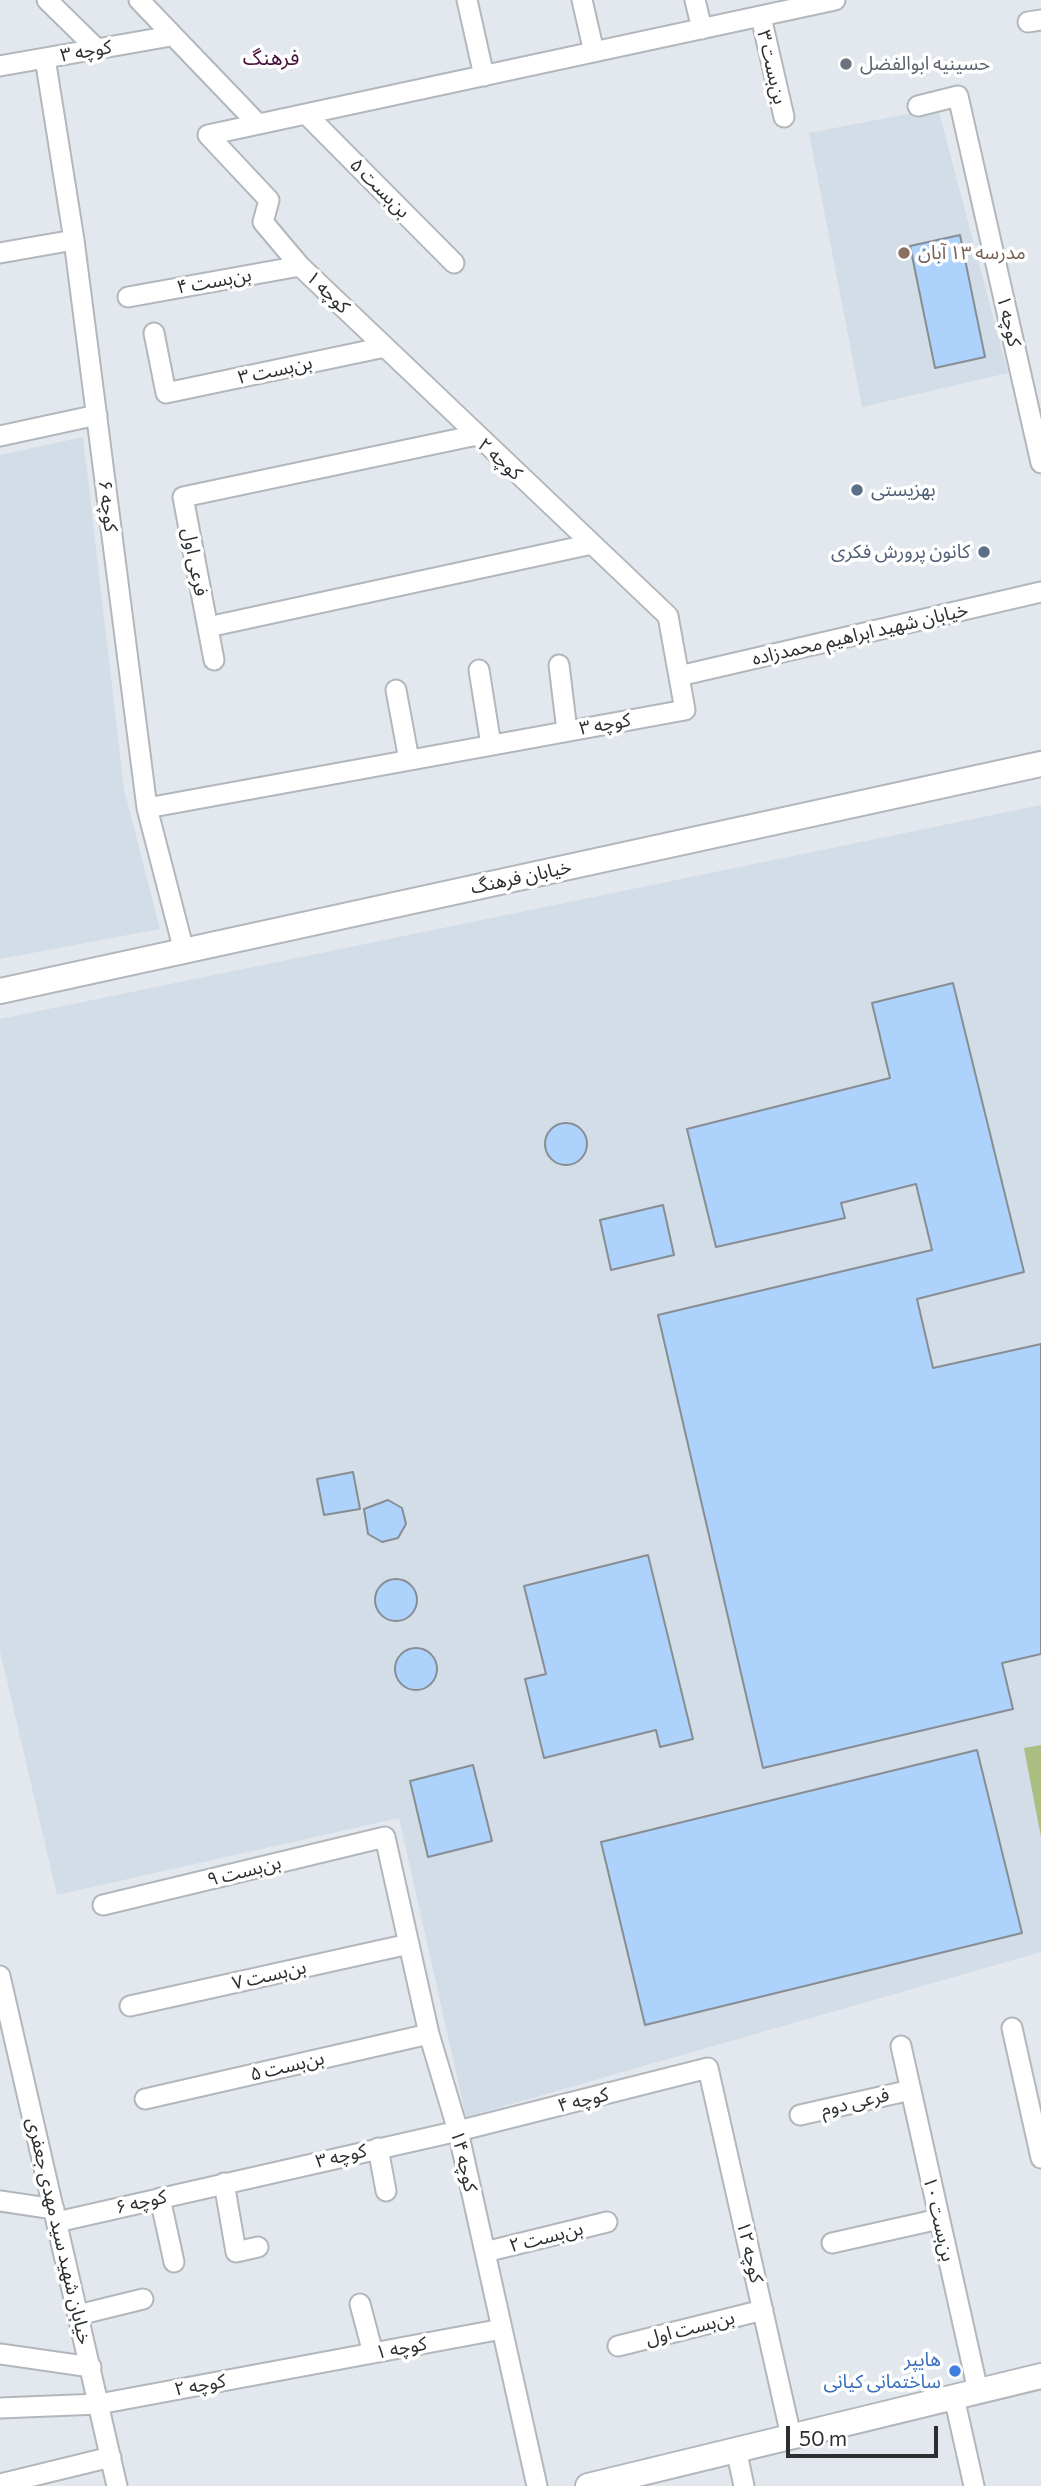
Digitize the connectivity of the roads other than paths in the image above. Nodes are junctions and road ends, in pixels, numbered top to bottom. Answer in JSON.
{"nodes":[{"id":1,"x":47,"y":0,"type":"edge"},
{"id":2,"x":139,"y":0,"type":"edge"},
{"id":3,"x":467,"y":0,"type":"edge"},
{"id":4,"x":582,"y":0,"type":"edge"},
{"id":5,"x":695,"y":0,"type":"edge"},
{"id":6,"x":835,"y":0,"type":"edge"},
{"id":7,"x":799,"y":4,"type":"edge"},
{"id":8,"x":761,"y":17,"type":"junction"},
{"id":9,"x":702,"y":29,"type":"junction"},
{"id":10,"x":172,"y":36,"type":"junction"},
{"id":11,"x":97,"y":49,"type":"junction"},
{"id":12,"x":594,"y":52,"type":"junction"},
{"id":13,"x":45,"y":58,"type":"junction"},
{"id":14,"x":0,"y":66,"type":"edge"},
{"id":15,"x":484,"y":76,"type":"junction"},
{"id":16,"x":918,"y":106,"type":"dead end"},
{"id":17,"x":306,"y":114,"type":"junction"},
{"id":18,"x":784,"y":117,"type":"dead end"},
{"id":19,"x":258,"y":124,"type":"junction"},
{"id":20,"x":74,"y":240,"type":"junction"},
{"id":21,"x":0,"y":253,"type":"edge"},
{"id":22,"x":454,"y":263,"type":"dead end"},
{"id":23,"x":300,"y":266,"type":"junction"},
{"id":24,"x":128,"y":297,"type":"dead end"},
{"id":25,"x":154,"y":333,"type":"dead end"},
{"id":26,"x":385,"y":347,"type":"junction"},
{"id":27,"x":97,"y":415,"type":"junction"},
{"id":28,"x":477,"y":435,"type":"junction"},
{"id":29,"x":0,"y":436,"type":"edge"},
{"id":30,"x":1041,"y":463,"type":"edge"},
{"id":31,"x":183,"y":496,"type":"joint"},
{"id":32,"x":592,"y":544,"type":"junction"},
{"id":33,"x":1041,"y":592,"type":"edge"},
{"id":34,"x":208,"y":627,"type":"junction"},
{"id":35,"x":214,"y":660,"type":"dead end"},
{"id":36,"x":559,"y":665,"type":"dead end"},
{"id":37,"x":479,"y":670,"type":"dead end"},
{"id":38,"x":679,"y":676,"type":"junction"},
{"id":39,"x":396,"y":690,"type":"dead end"},
{"id":40,"x":567,"y":731,"type":"junction"},
{"id":41,"x":491,"y":745,"type":"junction"},
{"id":42,"x":409,"y":760,"type":"junction"},
{"id":43,"x":1041,"y":764,"type":"edge"},
{"id":44,"x":148,"y":807,"type":"junction"},
{"id":45,"x":184,"y":951,"type":"junction"},
{"id":46,"x":0,"y":991,"type":"edge"},
{"id":47,"x":385,"y":1837,"type":"joint"},
{"id":48,"x":103,"y":1905,"type":"dead end"},
{"id":49,"x":409,"y":1944,"type":"junction"},
{"id":50,"x":0,"y":1976,"type":"edge"},
{"id":51,"x":130,"y":2006,"type":"dead end"},
{"id":52,"x":1012,"y":2028,"type":"dead end"},
{"id":53,"x":429,"y":2034,"type":"junction"},
{"id":54,"x":901,"y":2046,"type":"dead end"},
{"id":55,"x":9,"y":2056,"type":"edge"},
{"id":56,"x":708,"y":2068,"type":"joint"},
{"id":57,"x":911,"y":2090,"type":"junction"},
{"id":58,"x":145,"y":2099,"type":"dead end"},
{"id":59,"x":800,"y":2115,"type":"dead end"},
{"id":60,"x":458,"y":2131,"type":"junction"},
{"id":61,"x":378,"y":2148,"type":"junction"},
{"id":62,"x":1041,"y":2158,"type":"edge"},
{"id":63,"x":225,"y":2183,"type":"junction"},
{"id":64,"x":386,"y":2191,"type":"dead end"},
{"id":65,"x":160,"y":2198,"type":"junction"},
{"id":66,"x":0,"y":2201,"type":"edge"},
{"id":67,"x":55,"y":2215,"type":"junction"},
{"id":68,"x":939,"y":2219,"type":"junction"},
{"id":69,"x":607,"y":2222,"type":"dead end"},
{"id":70,"x":832,"y":2243,"type":"dead end"},
{"id":71,"x":258,"y":2247,"type":"dead end"},
{"id":72,"x":485,"y":2252,"type":"junction"},
{"id":73,"x":174,"y":2262,"type":"dead end"},
{"id":74,"x":143,"y":2299,"type":"dead end"},
{"id":75,"x":360,"y":2304,"type":"dead end"},
{"id":76,"x":763,"y":2310,"type":"junction"},
{"id":77,"x":78,"y":2315,"type":"junction"},
{"id":78,"x":502,"y":2329,"type":"junction"},
{"id":79,"x":618,"y":2346,"type":"dead end"},
{"id":80,"x":373,"y":2353,"type":"junction"},
{"id":81,"x":0,"y":2354,"type":"edge"},
{"id":82,"x":301,"y":2366,"type":"joint"},
{"id":83,"x":91,"y":2367,"type":"junction"},
{"id":84,"x":1041,"y":2376,"type":"edge"},
{"id":85,"x":978,"y":2392,"type":"junction"},
{"id":86,"x":954,"y":2397,"type":"junction"},
{"id":87,"x":99,"y":2404,"type":"junction"},
{"id":88,"x":0,"y":2408,"type":"edge"},
{"id":89,"x":791,"y":2436,"type":"junction"},
{"id":90,"x":736,"y":2449,"type":"junction"},
{"id":91,"x":111,"y":2457,"type":"junction"},
{"id":92,"x":0,"y":2484,"type":"edge"},
{"id":93,"x":117,"y":2486,"type":"edge"},
{"id":94,"x":537,"y":2486,"type":"edge"},
{"id":95,"x":588,"y":2486,"type":"edge"},
{"id":96,"x":744,"y":2486,"type":"edge"},
{"id":97,"x":974,"y":2486,"type":"edge"}],
"edges":[{"from":1,"to":11,"type":"street"},
{"from":2,"to":10,"type":"street"},
{"from":3,"to":15,"type":"street"},
{"from":4,"to":12,"type":"street"},
{"from":5,"to":9,"type":"street"},
{"from":6,"to":7,"type":"street"},
{"from":7,"to":8,"type":"street"},
{"from":8,"to":9,"type":"street"},
{"from":8,"to":18,"type":"street","name":"بن‌بست ۳"},
{"from":9,"to":12,"type":"street"},
{"from":10,"to":11,"type":"street","name":"کوچه ۳"},
{"from":10,"to":19,"type":"street"},
{"from":11,"to":13,"type":"street","name":"کوچه ۳"},
{"from":12,"to":15,"type":"street"},
{"from":13,"to":14,"type":"street","name":"کوچه ۳"},
{"from":13,"to":20,"type":"street","name":"کوچه ۶"},
{"from":15,"to":17,"type":"street"},
{"from":16,"to":30,"type":"street","name":"کوچه ۱"},
{"from":17,"to":19,"type":"street"},
{"from":17,"to":22,"type":"street","name":"بن‌بست ۵"},
{"from":19,"to":23,"type":"street","name":"کوچه ۱"},
{"from":20,"to":21,"type":"street"},
{"from":20,"to":27,"type":"street","name":"کوچه ۶"},
{"from":23,"to":24,"type":"street","name":"بن‌بست ۴"},
{"from":23,"to":26,"type":"street","name":"کوچه ۱"},
{"from":25,"to":26,"type":"street","name":"بن‌بست ۳"},
{"from":26,"to":28,"type":"street","name":"کوچه ۱"},
{"from":27,"to":29,"type":"street"},
{"from":27,"to":44,"type":"street","name":"کوچه ۶"},
{"from":28,"to":31,"type":"street","name":"کوچه ۲"},
{"from":28,"to":32,"type":"street","name":"کوچه ۲"},
{"from":31,"to":34,"type":"street","name":"فرعی اول"},
{"from":32,"to":34,"type":"street"},
{"from":32,"to":38,"type":"street","name":"کوچه ۲"},
{"from":33,"to":38,"type":"street","name":"خیابان شهید ابراهیم محمدزاده"},
{"from":34,"to":35,"type":"street"},
{"from":36,"to":40,"type":"street"},
{"from":37,"to":41,"type":"street"},
{"from":38,"to":40,"type":"street","name":"کوچه ۳"},
{"from":39,"to":42,"type":"street"},
{"from":40,"to":41,"type":"street","name":"کوچه ۳"},
{"from":41,"to":42,"type":"street"},
{"from":42,"to":44,"type":"street"},
{"from":43,"to":45,"type":"street","name":"خیابان فرهنگ"},
{"from":44,"to":45,"type":"street","name":"کوچه ۶"},
{"from":45,"to":46,"type":"street","name":"خیابان فرهنگ"},
{"from":47,"to":48,"type":"street","name":"بن‌بست ۹"},
{"from":47,"to":49,"type":"street","name":"کوچه ۱۴"},
{"from":49,"to":51,"type":"street","name":"بن‌بست ۷"},
{"from":49,"to":53,"type":"street","name":"کوچه ۱۴"},
{"from":50,"to":55,"type":"street","name":"خیابان شهید سید مهدی جعفری"},
{"from":52,"to":62,"type":"street"},
{"from":53,"to":58,"type":"street","name":"بن‌بست ۵"},
{"from":53,"to":60,"type":"street","name":"کوچه ۱۴"},
{"from":54,"to":57,"type":"street","name":"بن‌بست ۱۰"},
{"from":55,"to":67,"type":"street","name":"خیابان شهید سید مهدی جعفری"},
{"from":56,"to":60,"type":"street","name":"کوچه ۴"},
{"from":56,"to":76,"type":"street","name":"کوچه ۱۲"},
{"from":57,"to":59,"type":"street","name":"فرعی دوم"},
{"from":57,"to":68,"type":"street","name":"بن‌بست ۱۰"},
{"from":60,"to":61,"type":"street","name":"کوچه ۳"},
{"from":60,"to":72,"type":"street","name":"کوچه ۱۴"},
{"from":61,"to":63,"type":"street","name":"کوچه ۳"},
{"from":61,"to":64,"type":"street"},
{"from":63,"to":65,"type":"street","name":"کوچه ۶"},
{"from":63,"to":71,"type":"street"},
{"from":65,"to":67,"type":"street","name":"کوچه ۶"},
{"from":65,"to":73,"type":"street"},
{"from":66,"to":67,"type":"street"},
{"from":67,"to":77,"type":"street","name":"خیابان شهید سید مهدی جعفری"},
{"from":68,"to":70,"type":"street"},
{"from":68,"to":85,"type":"street","name":"بن‌بست ۱۰"},
{"from":69,"to":72,"type":"street","name":"بن‌بست ۲"},
{"from":72,"to":78,"type":"street","name":"کوچه ۱۴"},
{"from":74,"to":77,"type":"street"},
{"from":75,"to":80,"type":"street"},
{"from":76,"to":79,"type":"street","name":"بن‌بست اول"},
{"from":76,"to":89,"type":"street","name":"کوچه ۱۲"},
{"from":77,"to":83,"type":"street","name":"خیابان شهید سید مهدی جعفری"},
{"from":78,"to":80,"type":"street","name":"کوچه ۱"},
{"from":78,"to":94,"type":"street","name":"کوچه ۱۴"},
{"from":80,"to":82,"type":"street","name":"کوچه ۱"},
{"from":81,"to":83,"type":"street"},
{"from":82,"to":87,"type":"street","name":"کوچه ۲"},
{"from":83,"to":87,"type":"street","name":"خیابان شهید سید مهدی جعفری"},
{"from":84,"to":85,"type":"street"},
{"from":85,"to":86,"type":"street"},
{"from":86,"to":89,"type":"street"},
{"from":86,"to":97,"type":"street"},
{"from":87,"to":88,"type":"street"},
{"from":87,"to":91,"type":"street","name":"خیابان شهید سید مهدی جعفری"},
{"from":89,"to":90,"type":"street"},
{"from":90,"to":95,"type":"street"},
{"from":90,"to":96,"type":"street"},
{"from":91,"to":92,"type":"street"},
{"from":91,"to":93,"type":"street","name":"خیابان شهید سید مهدی جعفری"}]}
